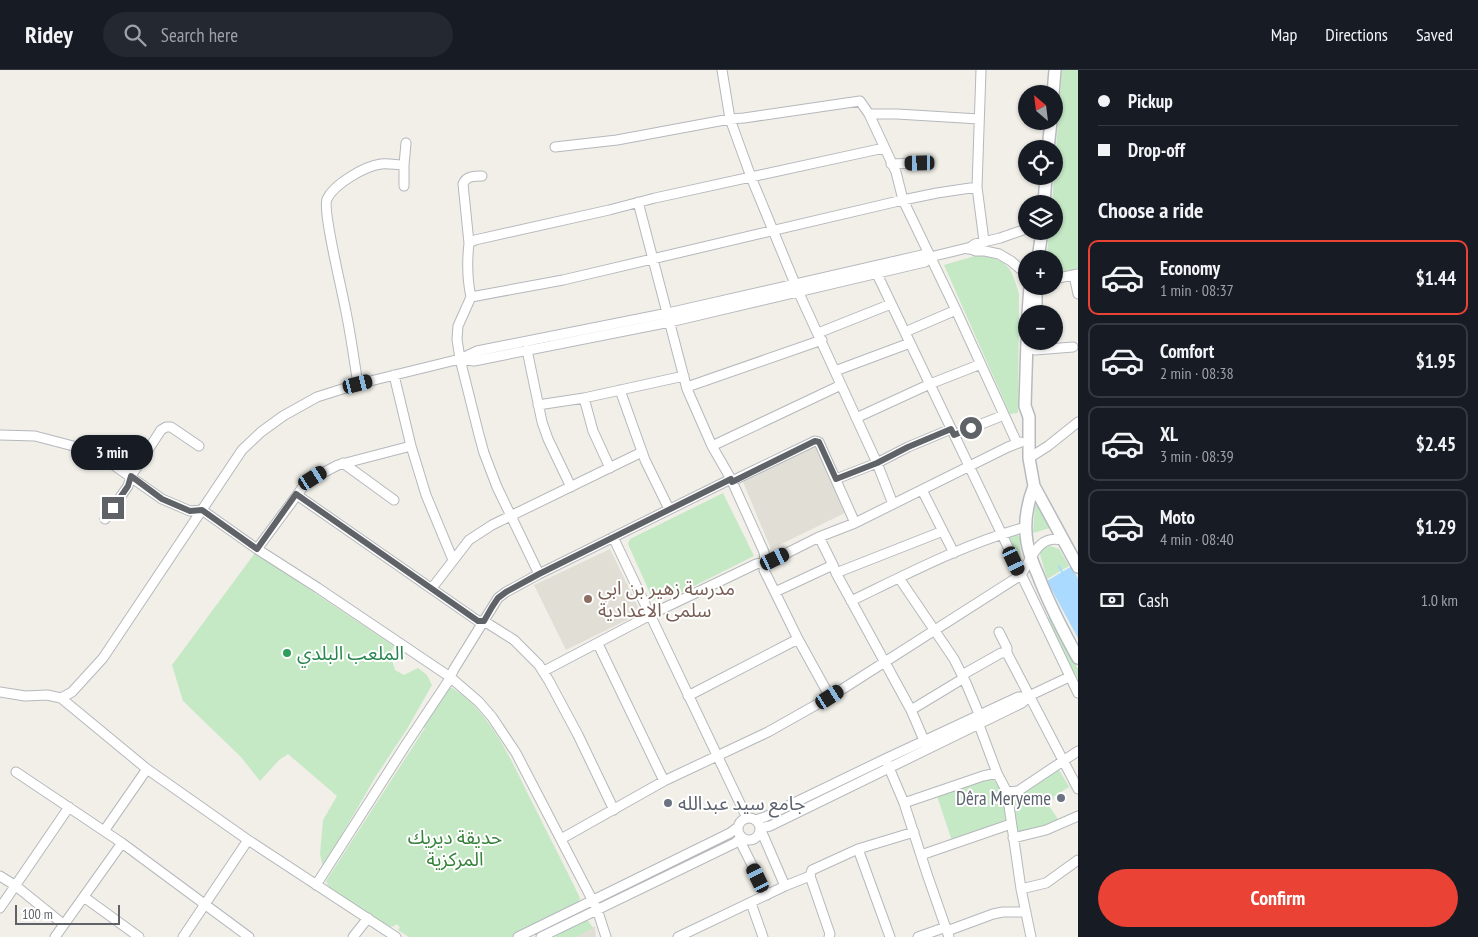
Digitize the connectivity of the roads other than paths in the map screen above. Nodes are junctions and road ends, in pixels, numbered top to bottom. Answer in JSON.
{"nodes":[{"id":1,"x":722,"y":70,"type":"edge"},
{"id":2,"x":980,"y":70,"type":"edge"},
{"id":3,"x":1055,"y":70,"type":"edge"},
{"id":4,"x":1054,"y":85,"type":"edge"},
{"id":5,"x":870,"y":114,"type":"junction"},
{"id":6,"x":730,"y":119,"type":"junction"},
{"id":7,"x":979,"y":119,"type":"junction"},
{"id":8,"x":406,"y":143,"type":"dead end"},
{"id":9,"x":555,"y":147,"type":"dead end"},
{"id":10,"x":884,"y":148,"type":"junction"},
{"id":11,"x":920,"y":163,"type":"dead end"},
{"id":12,"x":891,"y":164,"type":"junction"},
{"id":13,"x":404,"y":165,"type":"junction"},
{"id":14,"x":482,"y":176,"type":"dead end"},
{"id":15,"x":751,"y":177,"type":"junction"},
{"id":16,"x":404,"y":186,"type":"dead end"},
{"id":17,"x":977,"y":187,"type":"junction"},
{"id":18,"x":903,"y":200,"type":"junction"},
{"id":19,"x":638,"y":202,"type":"junction"},
{"id":20,"x":773,"y":231,"type":"junction"},
{"id":21,"x":1018,"y":232,"type":"edge"},
{"id":22,"x":984,"y":241,"type":"junction"},
{"id":23,"x":469,"y":243,"type":"junction"},
{"id":24,"x":968,"y":248,"type":"junction"},
{"id":25,"x":930,"y":257,"type":"junction"},
{"id":26,"x":653,"y":259,"type":"junction"},
{"id":27,"x":1018,"y":267,"type":"edge"},
{"id":28,"x":877,"y":274,"type":"junction"},
{"id":29,"x":1076,"y":274,"type":"edge"},
{"id":30,"x":1063,"y":277,"type":"edge"},
{"id":31,"x":796,"y":288,"type":"junction"},
{"id":32,"x":1078,"y":294,"type":"edge"},
{"id":33,"x":471,"y":297,"type":"junction"},
{"id":34,"x":891,"y":304,"type":"junction"},
{"id":35,"x":956,"y":310,"type":"junction"},
{"id":36,"x":669,"y":318,"type":"junction"},
{"id":37,"x":905,"y":332,"type":"junction"},
{"id":38,"x":820,"y":337,"type":"junction"},
{"id":39,"x":910,"y":343,"type":"junction"},
{"id":40,"x":1063,"y":346,"type":"edge"},
{"id":41,"x":1073,"y":347,"type":"dead end"},
{"id":42,"x":526,"y":350,"type":"junction"},
{"id":43,"x":1032,"y":350,"type":"edge"},
{"id":44,"x":460,"y":359,"type":"junction"},
{"id":45,"x":981,"y":364,"type":"junction"},
{"id":46,"x":836,"y":371,"type":"junction"},
{"id":47,"x":394,"y":375,"type":"junction"},
{"id":48,"x":684,"y":376,"type":"junction"},
{"id":49,"x":358,"y":384,"type":"junction"},
{"id":50,"x":930,"y":384,"type":"junction"},
{"id":51,"x":841,"y":385,"type":"junction"},
{"id":52,"x":687,"y":387,"type":"junction"},
{"id":53,"x":620,"y":390,"type":"junction"},
{"id":54,"x":584,"y":398,"type":"junction"},
{"id":55,"x":538,"y":405,"type":"junction"},
{"id":56,"x":1004,"y":415,"type":"junction"},
{"id":57,"x":856,"y":418,"type":"junction"},
{"id":58,"x":1078,"y":422,"type":"edge"},
{"id":59,"x":953,"y":432,"type":"junction"},
{"id":60,"x":0,"y":435,"type":"edge"},
{"id":61,"x":1029,"y":440,"type":"junction"},
{"id":62,"x":1017,"y":443,"type":"junction"},
{"id":63,"x":199,"y":446,"type":"dead end"},
{"id":64,"x":411,"y":446,"type":"junction"},
{"id":65,"x":712,"y":446,"type":"junction"},
{"id":66,"x":642,"y":452,"type":"junction"},
{"id":67,"x":1029,"y":458,"type":"junction"},
{"id":68,"x":344,"y":463,"type":"junction"},
{"id":69,"x":877,"y":463,"type":"junction"},
{"id":70,"x":970,"y":467,"type":"junction"},
{"id":71,"x":610,"y":468,"type":"junction"},
{"id":72,"x":131,"y":476,"type":"junction"},
{"id":73,"x":836,"y":479,"type":"junction"},
{"id":74,"x":731,"y":480,"type":"junction"},
{"id":75,"x":1034,"y":486,"type":"junction"},
{"id":76,"x":570,"y":487,"type":"junction"},
{"id":77,"x":922,"y":490,"type":"junction"},
{"id":78,"x":296,"y":494,"type":"junction"},
{"id":79,"x":394,"y":500,"type":"dead end"},
{"id":80,"x":893,"y":504,"type":"junction"},
{"id":81,"x":669,"y":509,"type":"junction"},
{"id":82,"x":202,"y":510,"type":"junction"},
{"id":83,"x":511,"y":515,"type":"junction"},
{"id":84,"x":105,"y":519,"type":"dead end"},
{"id":85,"x":855,"y":523,"type":"junction"},
{"id":86,"x":1026,"y":526,"type":"junction"},
{"id":87,"x":943,"y":531,"type":"junction"},
{"id":88,"x":1001,"y":533,"type":"junction"},
{"id":89,"x":819,"y":537,"type":"junction"},
{"id":90,"x":613,"y":538,"type":"junction"},
{"id":91,"x":1064,"y":541,"type":"junction"},
{"id":92,"x":257,"y":549,"type":"junction"},
{"id":93,"x":954,"y":553,"type":"junction"},
{"id":94,"x":1031,"y":558,"type":"junction"},
{"id":95,"x":453,"y":560,"type":"junction"},
{"id":96,"x":765,"y":561,"type":"junction"},
{"id":97,"x":1077,"y":562,"type":"edge"},
{"id":98,"x":835,"y":569,"type":"junction"},
{"id":99,"x":539,"y":574,"type":"junction"},
{"id":100,"x":1021,"y":575,"type":"junction"},
{"id":101,"x":898,"y":578,"type":"junction"},
{"id":102,"x":432,"y":588,"type":"junction"},
{"id":103,"x":775,"y":592,"type":"junction"},
{"id":104,"x":851,"y":601,"type":"junction"},
{"id":105,"x":651,"y":616,"type":"junction"},
{"id":106,"x":484,"y":621,"type":"junction"},
{"id":107,"x":934,"y":631,"type":"junction"},
{"id":108,"x":1000,"y":632,"type":"dead end"},
{"id":109,"x":798,"y":639,"type":"junction"},
{"id":110,"x":598,"y":644,"type":"junction"},
{"id":111,"x":1007,"y":653,"type":"junction"},
{"id":112,"x":1078,"y":658,"type":"edge"},
{"id":113,"x":884,"y":662,"type":"junction"},
{"id":114,"x":544,"y":671,"type":"junction"},
{"id":115,"x":450,"y":676,"type":"junction"},
{"id":116,"x":963,"y":676,"type":"junction"},
{"id":117,"x":1069,"y":677,"type":"junction"},
{"id":118,"x":0,"y":692,"type":"edge"},
{"id":119,"x":1078,"y":693,"type":"edge"},
{"id":120,"x":688,"y":696,"type":"junction"},
{"id":121,"x":1029,"y":696,"type":"junction"},
{"id":122,"x":830,"y":697,"type":"junction"},
{"id":123,"x":61,"y":698,"type":"junction"},
{"id":124,"x":911,"y":710,"type":"junction"},
{"id":125,"x":979,"y":714,"type":"junction"},
{"id":126,"x":979,"y":725,"type":"junction"},
{"id":127,"x":924,"y":740,"type":"junction"},
{"id":128,"x":928,"y":749,"type":"junction"},
{"id":129,"x":1078,"y":751,"type":"edge"},
{"id":130,"x":718,"y":756,"type":"junction"},
{"id":131,"x":885,"y":758,"type":"junction"},
{"id":132,"x":1064,"y":761,"type":"junction"},
{"id":133,"x":890,"y":768,"type":"junction"},
{"id":134,"x":147,"y":769,"type":"junction"},
{"id":135,"x":16,"y":772,"type":"dead end"},
{"id":136,"x":998,"y":773,"type":"junction"},
{"id":137,"x":664,"y":781,"type":"junction"},
{"id":138,"x":1078,"y":789,"type":"edge"},
{"id":139,"x":1007,"y":792,"type":"junction"},
{"id":140,"x":904,"y":803,"type":"junction"},
{"id":141,"x":69,"y":807,"type":"junction"},
{"id":142,"x":614,"y":810,"type":"junction"},
{"id":143,"x":1078,"y":816,"type":"edge"},
{"id":144,"x":751,"y":819,"type":"junction"},
{"id":145,"x":1011,"y":824,"type":"junction"},
{"id":146,"x":738,"y":827,"type":"junction"},
{"id":147,"x":760,"y":828,"type":"junction"},
{"id":148,"x":104,"y":831,"type":"junction"},
{"id":149,"x":914,"y":832,"type":"junction"},
{"id":150,"x":1013,"y":838,"type":"junction"},
{"id":151,"x":561,"y":839,"type":"junction"},
{"id":152,"x":248,"y":840,"type":"junction"},
{"id":153,"x":738,"y":840,"type":"junction"},
{"id":154,"x":122,"y":843,"type":"junction"},
{"id":155,"x":858,"y":849,"type":"junction"},
{"id":156,"x":921,"y":855,"type":"junction"},
{"id":157,"x":1078,"y":860,"type":"edge"},
{"id":158,"x":0,"y":876,"type":"edge"},
{"id":159,"x":810,"y":876,"type":"junction"},
{"id":160,"x":316,"y":885,"type":"junction"},
{"id":161,"x":16,"y":886,"type":"junction"},
{"id":162,"x":785,"y":886,"type":"junction"},
{"id":163,"x":1021,"y":889,"type":"junction"},
{"id":164,"x":767,"y":895,"type":"junction"},
{"id":165,"x":84,"y":897,"type":"junction"},
{"id":166,"x":592,"y":901,"type":"junction"},
{"id":167,"x":751,"y":903,"type":"junction"},
{"id":168,"x":205,"y":904,"type":"junction"},
{"id":169,"x":0,"y":908,"type":"edge"},
{"id":170,"x":597,"y":910,"type":"junction"},
{"id":171,"x":1026,"y":912,"type":"junction"},
{"id":172,"x":368,"y":918,"type":"junction"},
{"id":173,"x":63,"y":924,"type":"junction"},
{"id":174,"x":948,"y":932,"type":"edge"},
{"id":175,"x":55,"y":937,"type":"edge"},
{"id":176,"x":139,"y":937,"type":"edge"},
{"id":177,"x":183,"y":937,"type":"edge"},
{"id":178,"x":249,"y":937,"type":"edge"},
{"id":179,"x":353,"y":937,"type":"edge"},
{"id":180,"x":396,"y":937,"type":"edge"},
{"id":181,"x":518,"y":937,"type":"edge"},
{"id":182,"x":542,"y":937,"type":"edge"},
{"id":183,"x":606,"y":937,"type":"edge"},
{"id":184,"x":678,"y":937,"type":"edge"},
{"id":185,"x":763,"y":937,"type":"edge"},
{"id":186,"x":829,"y":937,"type":"edge"},
{"id":187,"x":890,"y":937,"type":"edge"},
{"id":188,"x":918,"y":937,"type":"edge"},
{"id":189,"x":1031,"y":937,"type":"edge"}],
"edges":[{"from":1,"to":6,"type":"street"},
{"from":2,"to":7,"type":"street"},
{"from":3,"to":4,"type":"main road"},
{"from":5,"to":6,"type":"street"},
{"from":5,"to":7,"type":"street"},
{"from":5,"to":10,"type":"street"},
{"from":6,"to":9,"type":"street"},
{"from":6,"to":15,"type":"street"},
{"from":7,"to":17,"type":"street"},
{"from":8,"to":13,"type":"street"},
{"from":10,"to":12,"type":"street"},
{"from":10,"to":15,"type":"street"},
{"from":11,"to":12,"type":"street"},
{"from":12,"to":18,"type":"street"},
{"from":13,"to":16,"type":"street"},
{"from":13,"to":49,"type":"street"},
{"from":14,"to":23,"type":"street"},
{"from":15,"to":19,"type":"street"},
{"from":15,"to":20,"type":"street"},
{"from":17,"to":18,"type":"street"},
{"from":17,"to":22,"type":"street"},
{"from":18,"to":20,"type":"street"},
{"from":18,"to":25,"type":"street"},
{"from":19,"to":23,"type":"street"},
{"from":19,"to":26,"type":"street"},
{"from":20,"to":26,"type":"street"},
{"from":20,"to":31,"type":"street"},
{"from":21,"to":22,"type":"street"},
{"from":22,"to":24,"type":"street"},
{"from":23,"to":33,"type":"street"},
{"from":24,"to":25,"type":"street"},
{"from":24,"to":27,"type":"street"},
{"from":25,"to":28,"type":"street"},
{"from":25,"to":31,"type":"street"},
{"from":25,"to":35,"type":"street"},
{"from":26,"to":33,"type":"street"},
{"from":26,"to":36,"type":"street"},
{"from":28,"to":31,"type":"street"},
{"from":28,"to":34,"type":"street"},
{"from":29,"to":30,"type":"street"},
{"from":29,"to":32,"type":"street"},
{"from":31,"to":36,"type":"street"},
{"from":31,"to":38,"type":"street"},
{"from":33,"to":44,"type":"street"},
{"from":34,"to":37,"type":"street"},
{"from":34,"to":38,"type":"street"},
{"from":35,"to":37,"type":"street"},
{"from":35,"to":45,"type":"street"},
{"from":36,"to":42,"type":"street"},
{"from":36,"to":44,"type":"street"},
{"from":36,"to":48,"type":"street"},
{"from":37,"to":39,"type":"street"},
{"from":38,"to":46,"type":"street"},
{"from":38,"to":52,"type":"street"},
{"from":39,"to":46,"type":"street"},
{"from":39,"to":50,"type":"street"},
{"from":40,"to":41,"type":"street"},
{"from":42,"to":44,"type":"street"},
{"from":42,"to":55,"type":"street"},
{"from":43,"to":61,"type":"main road"},
{"from":44,"to":47,"type":"street"},
{"from":44,"to":83,"type":"street"},
{"from":45,"to":50,"type":"street"},
{"from":45,"to":56,"type":"street"},
{"from":46,"to":51,"type":"street"},
{"from":47,"to":49,"type":"street"},
{"from":47,"to":64,"type":"street"},
{"from":48,"to":52,"type":"street"},
{"from":48,"to":53,"type":"street"},
{"from":49,"to":82,"type":"street"},
{"from":50,"to":57,"type":"street"},
{"from":50,"to":59,"type":"street"},
{"from":51,"to":57,"type":"street"},
{"from":51,"to":65,"type":"street"},
{"from":52,"to":65,"type":"street"},
{"from":53,"to":54,"type":"street"},
{"from":53,"to":66,"type":"street"},
{"from":54,"to":55,"type":"street"},
{"from":54,"to":71,"type":"street"},
{"from":55,"to":76,"type":"street"},
{"from":56,"to":59,"type":"street"},
{"from":56,"to":62,"type":"street"},
{"from":57,"to":69,"type":"street"},
{"from":58,"to":67,"type":"street"},
{"from":59,"to":69,"type":"street"},
{"from":59,"to":70,"type":"street"},
{"from":60,"to":72,"type":"street"},
{"from":61,"to":62,"type":"street"},
{"from":61,"to":67,"type":"main road"},
{"from":62,"to":70,"type":"street"},
{"from":63,"to":72,"type":"street"},
{"from":64,"to":68,"type":"street"},
{"from":64,"to":95,"type":"street"},
{"from":65,"to":74,"type":"street"},
{"from":66,"to":71,"type":"street"},
{"from":66,"to":81,"type":"street"},
{"from":67,"to":75,"type":"main road"},
{"from":68,"to":78,"type":"street"},
{"from":68,"to":79,"type":"street"},
{"from":69,"to":73,"type":"street"},
{"from":69,"to":80,"type":"street"},
{"from":70,"to":77,"type":"street"},
{"from":70,"to":88,"type":"street"},
{"from":71,"to":76,"type":"street"},
{"from":72,"to":82,"type":"street"},
{"from":72,"to":84,"type":"street"},
{"from":73,"to":74,"type":"street"},
{"from":73,"to":85,"type":"street"},
{"from":74,"to":81,"type":"street"},
{"from":74,"to":96,"type":"street"},
{"from":75,"to":86,"type":"main road"},
{"from":75,"to":91,"type":"main road"},
{"from":76,"to":83,"type":"street"},
{"from":77,"to":80,"type":"street"},
{"from":77,"to":87,"type":"street"},
{"from":78,"to":92,"type":"street"},
{"from":78,"to":102,"type":"street"},
{"from":80,"to":85,"type":"street"},
{"from":81,"to":90,"type":"street"},
{"from":82,"to":92,"type":"street"},
{"from":82,"to":123,"type":"street"},
{"from":83,"to":95,"type":"street"},
{"from":83,"to":99,"type":"street"},
{"from":85,"to":89,"type":"street"},
{"from":86,"to":88,"type":"street"},
{"from":86,"to":94,"type":"main road"},
{"from":87,"to":93,"type":"street"},
{"from":87,"to":98,"type":"street"},
{"from":88,"to":93,"type":"street"},
{"from":88,"to":100,"type":"street"},
{"from":89,"to":96,"type":"street"},
{"from":89,"to":98,"type":"street"},
{"from":90,"to":99,"type":"street"},
{"from":90,"to":105,"type":"street"},
{"from":91,"to":94,"type":"street"},
{"from":91,"to":97,"type":"main road"},
{"from":92,"to":115,"type":"street"},
{"from":93,"to":101,"type":"street"},
{"from":94,"to":100,"type":"street"},
{"from":94,"to":112,"type":"main road"},
{"from":95,"to":102,"type":"street"},
{"from":96,"to":103,"type":"street"},
{"from":96,"to":105,"type":"street"},
{"from":98,"to":103,"type":"street"},
{"from":98,"to":104,"type":"street"},
{"from":99,"to":106,"type":"street"},
{"from":100,"to":107,"type":"street"},
{"from":100,"to":117,"type":"street"},
{"from":101,"to":104,"type":"street"},
{"from":101,"to":107,"type":"street"},
{"from":102,"to":106,"type":"street"},
{"from":103,"to":109,"type":"street"},
{"from":104,"to":113,"type":"street"},
{"from":105,"to":110,"type":"street"},
{"from":105,"to":120,"type":"street"},
{"from":106,"to":114,"type":"street"},
{"from":106,"to":115,"type":"street"},
{"from":107,"to":113,"type":"street"},
{"from":107,"to":116,"type":"street"},
{"from":108,"to":111,"type":"street"},
{"from":109,"to":120,"type":"street"},
{"from":109,"to":122,"type":"street"},
{"from":110,"to":114,"type":"street"},
{"from":110,"to":137,"type":"street"},
{"from":111,"to":116,"type":"street"},
{"from":111,"to":121,"type":"street"},
{"from":113,"to":122,"type":"street"},
{"from":113,"to":124,"type":"street"},
{"from":114,"to":142,"type":"street"},
{"from":115,"to":151,"type":"street"},
{"from":115,"to":160,"type":"street"},
{"from":116,"to":124,"type":"street"},
{"from":116,"to":125,"type":"street"},
{"from":117,"to":119,"type":"street"},
{"from":117,"to":121,"type":"street"},
{"from":118,"to":123,"type":"street"},
{"from":120,"to":130,"type":"street"},
{"from":121,"to":125,"type":"street"},
{"from":121,"to":126,"type":"street"},
{"from":121,"to":132,"type":"street"},
{"from":122,"to":130,"type":"street"},
{"from":123,"to":134,"type":"street"},
{"from":124,"to":127,"type":"street"},
{"from":125,"to":126,"type":"street"},
{"from":125,"to":127,"type":"street"},
{"from":126,"to":128,"type":"street"},
{"from":126,"to":136,"type":"street"},
{"from":127,"to":128,"type":"street"},
{"from":127,"to":131,"type":"street"},
{"from":128,"to":133,"type":"street"},
{"from":129,"to":132,"type":"street"},
{"from":130,"to":137,"type":"street"},
{"from":130,"to":144,"type":"street"},
{"from":131,"to":133,"type":"street"},
{"from":131,"to":144,"type":"street"},
{"from":132,"to":138,"type":"street"},
{"from":132,"to":139,"type":"street"},
{"from":133,"to":140,"type":"street"},
{"from":133,"to":147,"type":"street"},
{"from":134,"to":148,"type":"street"},
{"from":134,"to":152,"type":"street"},
{"from":135,"to":141,"type":"street"},
{"from":136,"to":139,"type":"street"},
{"from":136,"to":140,"type":"street"},
{"from":137,"to":142,"type":"street"},
{"from":139,"to":145,"type":"street"},
{"from":140,"to":149,"type":"street"},
{"from":141,"to":148,"type":"street"},
{"from":141,"to":161,"type":"street"},
{"from":142,"to":151,"type":"street"},
{"from":143,"to":150,"type":"street"},
{"from":144,"to":146,"type":"street"},
{"from":144,"to":147,"type":"street"},
{"from":145,"to":150,"type":"street"},
{"from":145,"to":156,"type":"street"},
{"from":146,"to":153,"type":"street"},
{"from":146,"to":166,"type":"street"},
{"from":147,"to":153,"type":"street"},
{"from":147,"to":162,"type":"street"},
{"from":148,"to":154,"type":"street"},
{"from":149,"to":155,"type":"street"},
{"from":149,"to":156,"type":"street"},
{"from":150,"to":163,"type":"street"},
{"from":151,"to":166,"type":"street"},
{"from":152,"to":160,"type":"street"},
{"from":152,"to":168,"type":"street"},
{"from":153,"to":164,"type":"street"},
{"from":153,"to":170,"type":"street"},
{"from":154,"to":165,"type":"street"},
{"from":154,"to":168,"type":"street"},
{"from":155,"to":159,"type":"street"},
{"from":155,"to":187,"type":"street"},
{"from":156,"to":174,"type":"street"},
{"from":157,"to":163,"type":"street"},
{"from":158,"to":161,"type":"street"},
{"from":159,"to":162,"type":"street"},
{"from":159,"to":186,"type":"street"},
{"from":160,"to":172,"type":"street"},
{"from":161,"to":169,"type":"street"},
{"from":161,"to":173,"type":"street"},
{"from":162,"to":164,"type":"street"},
{"from":163,"to":171,"type":"street"},
{"from":164,"to":167,"type":"street"},
{"from":165,"to":173,"type":"street"},
{"from":165,"to":176,"type":"street"},
{"from":166,"to":170,"type":"street"},
{"from":166,"to":181,"type":"street"},
{"from":167,"to":184,"type":"street"},
{"from":167,"to":185,"type":"street"},
{"from":168,"to":177,"type":"street"},
{"from":168,"to":178,"type":"street"},
{"from":170,"to":182,"type":"street"},
{"from":170,"to":183,"type":"street"},
{"from":171,"to":174,"type":"street"},
{"from":171,"to":189,"type":"street"},
{"from":172,"to":179,"type":"street"},
{"from":172,"to":180,"type":"street"},
{"from":173,"to":175,"type":"street"},
{"from":174,"to":188,"type":"street"}]}
